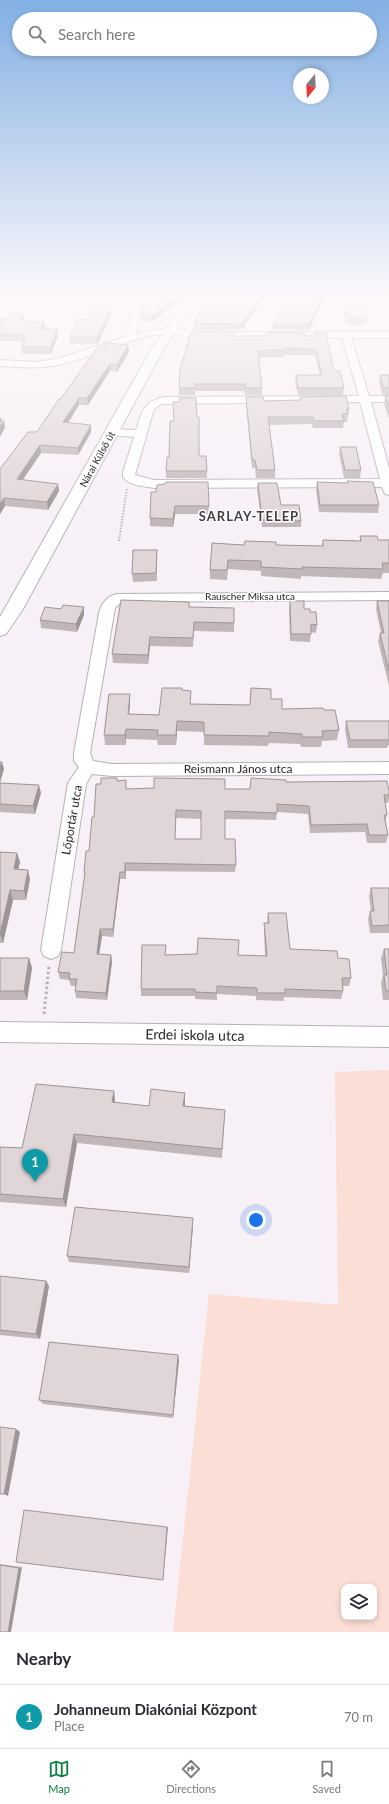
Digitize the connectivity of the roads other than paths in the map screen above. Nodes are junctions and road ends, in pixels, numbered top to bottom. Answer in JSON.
{"nodes":[{"id":1,"x":146,"y":371,"type":"edge"},
{"id":2,"x":357,"y":371,"type":"edge"},
{"id":3,"x":365,"y":399,"type":"junction"},
{"id":4,"x":389,"y":399,"type":"edge"},
{"id":5,"x":111,"y":432,"type":"junction"},
{"id":6,"x":141,"y":434,"type":"junction"},
{"id":7,"x":388,"y":486,"type":"edge"},
{"id":8,"x":389,"y":596,"type":"edge"},
{"id":9,"x":0,"y":630,"type":"edge"},
{"id":10,"x":88,"y":767,"type":"junction"},
{"id":11,"x":389,"y":768,"type":"edge"},
{"id":12,"x":51,"y":950,"type":"road end"},
{"id":13,"x":0,"y":1032,"type":"edge"},
{"id":14,"x":389,"y":1037,"type":"edge"}],
"edges":[{"from":1,"to":5,"type":"street","name":"Nárai Külső út"},
{"from":2,"to":3,"type":"street"},
{"from":3,"to":4,"type":"street"},
{"from":3,"to":6,"type":"street"},
{"from":3,"to":7,"type":"street"},
{"from":5,"to":6,"type":"street"},
{"from":5,"to":9,"type":"street","name":"Nárai Külső út"},
{"from":6,"to":7,"type":"street"},
{"from":8,"to":10,"type":"street","name":"Rauscher Miksa utca"},
{"from":10,"to":11,"type":"street","name":"Reismann János utca"},
{"from":10,"to":12,"type":"street","name":"Lőportár utca"},
{"from":13,"to":14,"type":"street","name":"Erdei iskola utca"}]}
